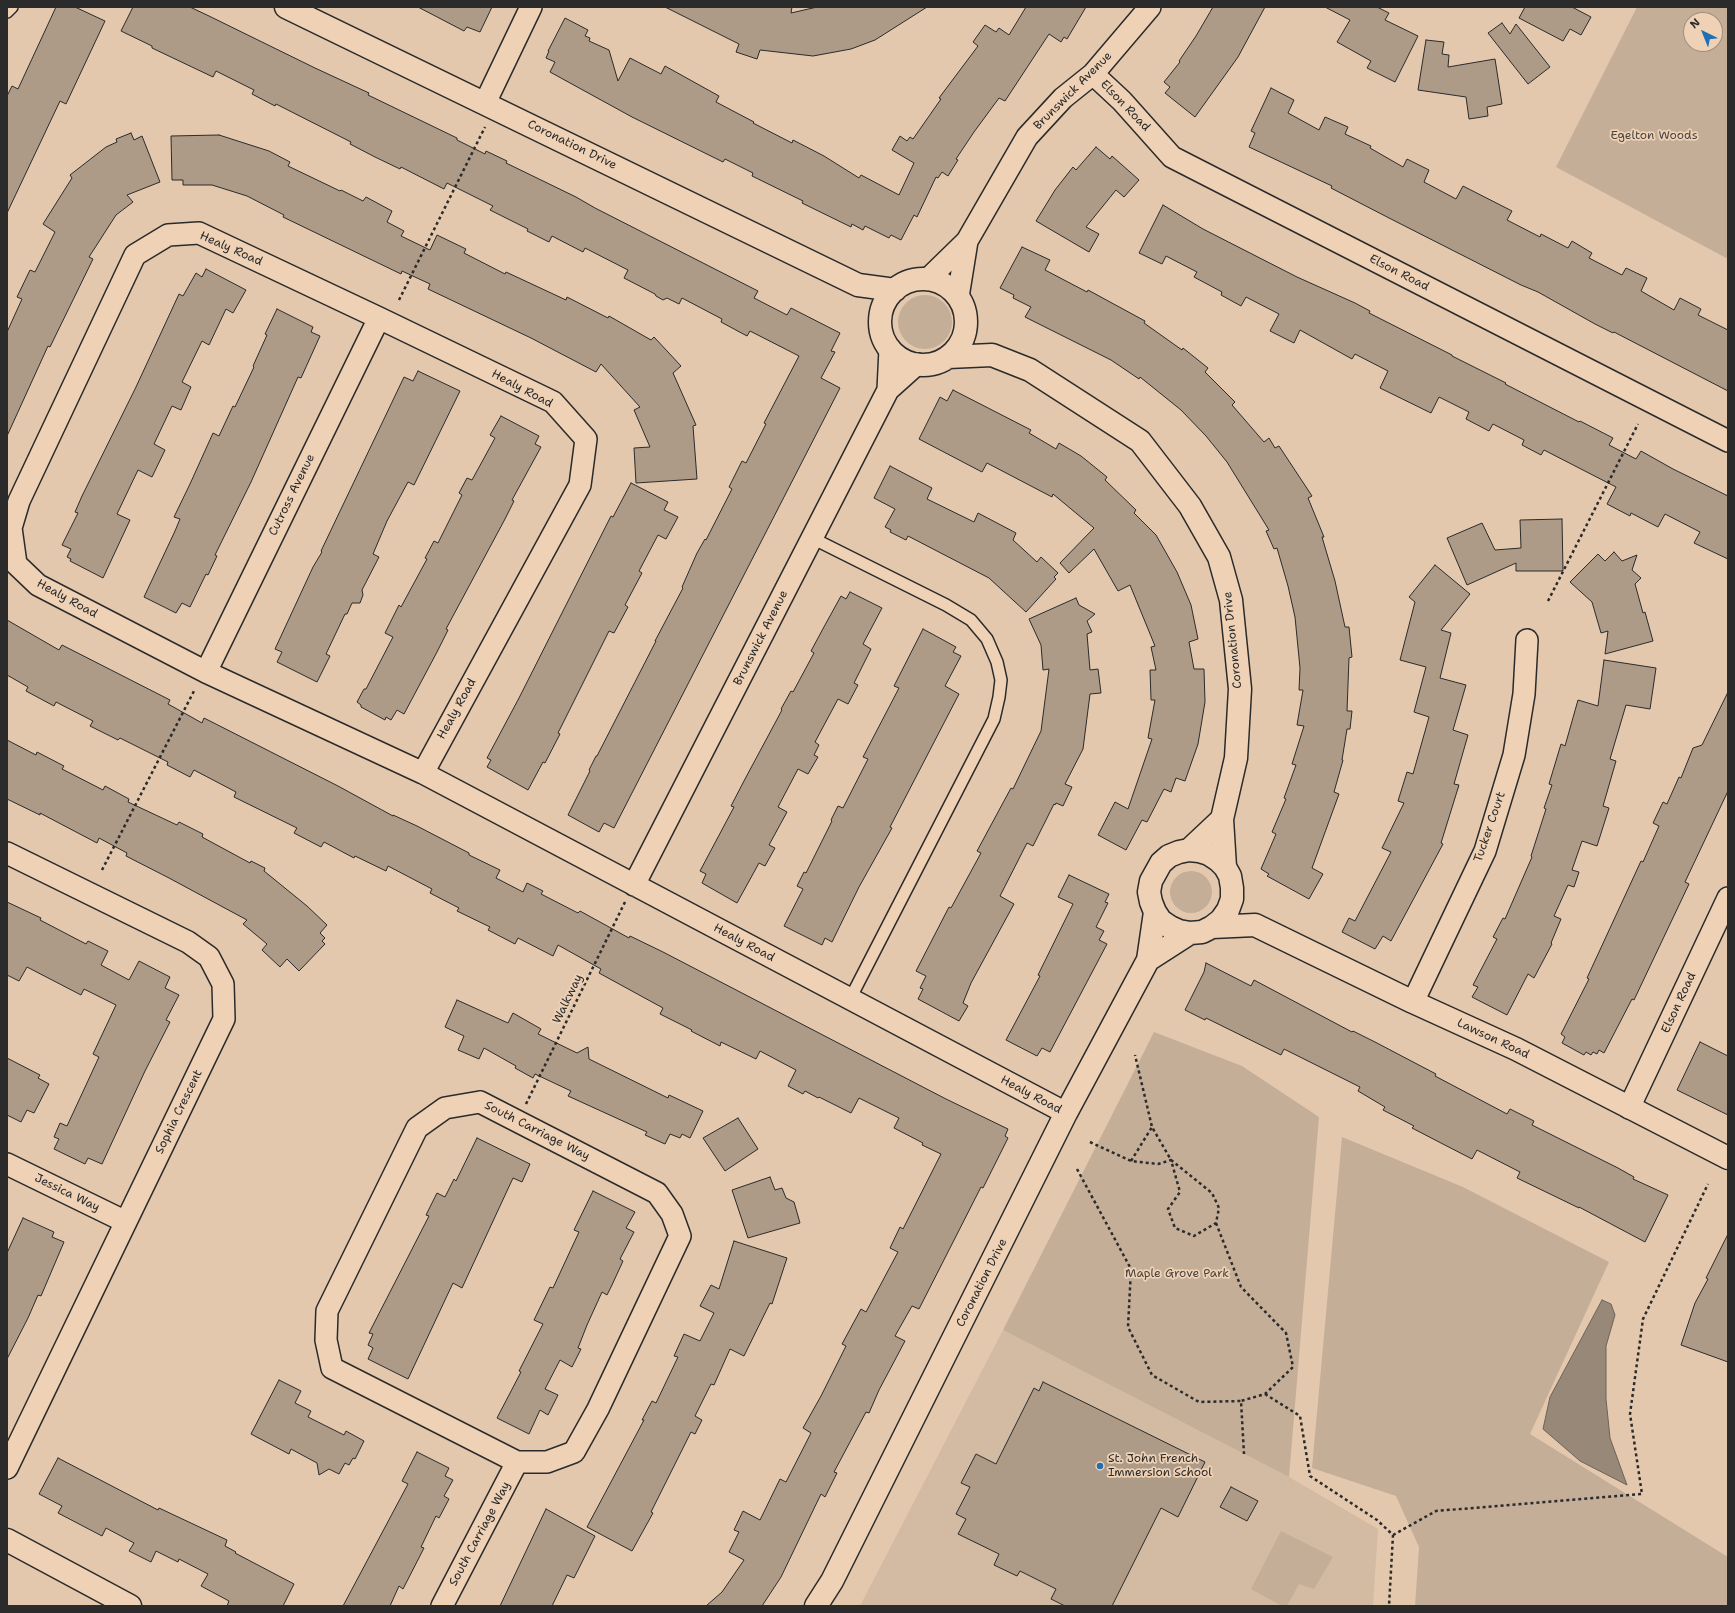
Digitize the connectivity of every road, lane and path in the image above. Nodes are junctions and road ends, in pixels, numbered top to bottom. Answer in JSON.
{"nodes":[{"id":1,"x":12,"y":7,"type":"edge"},
{"id":2,"x":286,"y":7,"type":"edge"},
{"id":3,"x":531,"y":7,"type":"edge"},
{"id":4,"x":1150,"y":7,"type":"edge"},
{"id":5,"x":7,"y":12,"type":"edge"},
{"id":6,"x":1093,"y":74,"type":"junction"},
{"id":7,"x":485,"y":103,"type":"junction"},
{"id":8,"x":486,"y":125,"type":"dead end"},
{"id":9,"x":967,"y":241,"type":"junction"},
{"id":10,"x":928,"y":279,"type":"junction"},
{"id":11,"x":858,"y":285,"type":"junction"},
{"id":12,"x":895,"y":290,"type":"junction"},
{"id":13,"x":958,"y":297,"type":"junction"},
{"id":14,"x":399,"y":300,"type":"dead end"},
{"id":15,"x":966,"y":317,"type":"junction"},
{"id":16,"x":379,"y":318,"type":"junction"},
{"id":17,"x":880,"y":319,"type":"junction"},
{"id":18,"x":890,"y":348,"type":"junction"},
{"id":19,"x":992,"y":355,"type":"junction"},
{"id":20,"x":948,"y":357,"type":"junction"},
{"id":21,"x":917,"y":364,"type":"junction"},
{"id":22,"x":888,"y":390,"type":"junction"},
{"id":23,"x":1638,"y":424,"type":"dead end"},
{"id":24,"x":1728,"y":441,"type":"edge"},
{"id":25,"x":13,"y":498,"type":"edge"},
{"id":26,"x":812,"y":538,"type":"junction"},
{"id":27,"x":1548,"y":601,"type":"dead end"},
{"id":28,"x":1527,"y":640,"type":"dead end"},
{"id":29,"x":201,"y":680,"type":"junction"},
{"id":30,"x":423,"y":772,"type":"junction"},
{"id":31,"x":1222,"y":819,"type":"junction"},
{"id":32,"x":1189,"y":850,"type":"junction"},
{"id":33,"x":7,"y":853,"type":"edge"},
{"id":34,"x":1225,"y":867,"type":"junction"},
{"id":35,"x":102,"y":870,"type":"dead end"},
{"id":36,"x":634,"y":885,"type":"junction"},
{"id":37,"x":1232,"y":888,"type":"junction"},
{"id":38,"x":1727,"y":902,"type":"edge"},
{"id":39,"x":1155,"y":912,"type":"junction"},
{"id":40,"x":1255,"y":925,"type":"junction"},
{"id":41,"x":1212,"y":927,"type":"junction"},
{"id":42,"x":1190,"y":933,"type":"junction"},
{"id":43,"x":1148,"y":960,"type":"junction"},
{"id":44,"x":850,"y":999,"type":"junction"},
{"id":45,"x":1413,"y":1002,"type":"junction"},
{"id":46,"x":1135,"y":1055,"type":"dead end"},
{"id":47,"x":1629,"y":1108,"type":"junction"},
{"id":48,"x":1066,"y":1114,"type":"junction"},
{"id":49,"x":518,"y":1121,"type":"junction"},
{"id":50,"x":1152,"y":1127,"type":"junction"},
{"id":51,"x":1090,"y":1142,"type":"dead end"},
{"id":52,"x":1728,"y":1158,"type":"edge"},
{"id":53,"x":1171,"y":1160,"type":"junction"},
{"id":54,"x":1131,"y":1161,"type":"junction"},
{"id":55,"x":7,"y":1164,"type":"edge"},
{"id":56,"x":1077,"y":1169,"type":"dead end"},
{"id":57,"x":1708,"y":1184,"type":"dead end"},
{"id":58,"x":126,"y":1222,"type":"junction"},
{"id":59,"x":1216,"y":1223,"type":"junction"},
{"id":60,"x":1265,"y":1394,"type":"junction"},
{"id":61,"x":1241,"y":1401,"type":"junction"},
{"id":62,"x":1244,"y":1454,"type":"dead end"},
{"id":63,"x":517,"y":1462,"type":"junction"},
{"id":64,"x":7,"y":1468,"type":"edge"},
{"id":65,"x":1393,"y":1535,"type":"junction"},
{"id":66,"x":7,"y":1540,"type":"edge"},
{"id":67,"x":130,"y":1606,"type":"edge"},
{"id":68,"x":442,"y":1606,"type":"edge"},
{"id":69,"x":816,"y":1606,"type":"edge"},
{"id":70,"x":1389,"y":1606,"type":"edge"}],
"edges":[{"from":1,"to":5,"type":"lane"},
{"from":2,"to":7,"type":"street","name":"Coronation Drive"},
{"from":3,"to":7,"type":"street"},
{"from":4,"to":6,"type":"street","name":"Brunswick Avenue"},
{"from":6,"to":9,"type":"street","name":"Brunswick Avenue"},
{"from":6,"to":24,"type":"street","name":"Elson Road"},
{"from":7,"to":11,"type":"street","name":"Coronation Drive"},
{"from":8,"to":14,"type":"path"},
{"from":9,"to":10,"type":"street","name":"Brunswick Avenue"},
{"from":9,"to":13,"type":"street","name":"Brunswick Avenue"},
{"from":10,"to":12,"type":"street"},
{"from":10,"to":13,"type":"street"},
{"from":11,"to":12,"type":"street","name":"Coronation Drive"},
{"from":11,"to":17,"type":"street"},
{"from":12,"to":17,"type":"street"},
{"from":13,"to":15,"type":"street"},
{"from":15,"to":19,"type":"street"},
{"from":15,"to":20,"type":"street"},
{"from":16,"to":25,"type":"street","name":"Healy Road"},
{"from":16,"to":29,"type":"street","name":"Cutross Avenue"},
{"from":16,"to":30,"type":"street","name":"Healy Road"},
{"from":17,"to":18,"type":"street"},
{"from":18,"to":21,"type":"street"},
{"from":18,"to":22,"type":"street","name":"Brunswick Avenue"},
{"from":19,"to":20,"type":"street","name":"Coronation Drive"},
{"from":19,"to":31,"type":"street","name":"Coronation Drive"},
{"from":20,"to":21,"type":"street"},
{"from":21,"to":22,"type":"street","name":"Brunswick Avenue"},
{"from":22,"to":26,"type":"street","name":"Brunswick Avenue"},
{"from":23,"to":27,"type":"path"},
{"from":25,"to":29,"type":"street","name":"Healy Road"},
{"from":26,"to":36,"type":"street","name":"Brunswick Avenue"},
{"from":26,"to":44,"type":"lane"},
{"from":28,"to":45,"type":"street","name":"Tucker Court"},
{"from":29,"to":30,"type":"street","name":"Healy Road"},
{"from":29,"to":35,"type":"path"},
{"from":30,"to":36,"type":"street","name":"Healy Road"},
{"from":31,"to":32,"type":"street"},
{"from":31,"to":34,"type":"street","name":"Coronation Drive"},
{"from":32,"to":34,"type":"street"},
{"from":32,"to":39,"type":"street"},
{"from":33,"to":58,"type":"street","name":"Sophia Crescent"},
{"from":34,"to":37,"type":"street"},
{"from":36,"to":44,"type":"street","name":"Healy Road"},
{"from":36,"to":49,"type":"path","name":"Walkway"},
{"from":37,"to":40,"type":"street"},
{"from":37,"to":41,"type":"street"},
{"from":38,"to":47,"type":"street","name":"Elson Road"},
{"from":39,"to":42,"type":"street"},
{"from":39,"to":43,"type":"street","name":"Coronation Drive"},
{"from":40,"to":41,"type":"street","name":"Lawson Road"},
{"from":40,"to":45,"type":"street","name":"Lawson Road"},
{"from":41,"to":42,"type":"street"},
{"from":42,"to":43,"type":"street","name":"Coronation Drive"},
{"from":43,"to":48,"type":"street","name":"Coronation Drive"},
{"from":44,"to":48,"type":"street","name":"Healy Road"},
{"from":45,"to":47,"type":"street","name":"Lawson Road"},
{"from":46,"to":50,"type":"path"},
{"from":47,"to":52,"type":"street","name":"Lawson Road"},
{"from":48,"to":69,"type":"street","name":"Coronation Drive"},
{"from":49,"to":63,"type":"street","name":"South Carriage Way"},
{"from":49,"to":63,"type":"street","name":"South Carriage Way"},
{"from":50,"to":53,"type":"path"},
{"from":50,"to":54,"type":"path"},
{"from":51,"to":54,"type":"path"},
{"from":53,"to":54,"type":"path"},
{"from":53,"to":59,"type":"path"},
{"from":53,"to":59,"type":"path"},
{"from":55,"to":58,"type":"street","name":"Jessica Way"},
{"from":56,"to":61,"type":"path"},
{"from":57,"to":65,"type":"path"},
{"from":58,"to":64,"type":"street","name":"Sophia Crescent"},
{"from":59,"to":60,"type":"path"},
{"from":60,"to":61,"type":"path"},
{"from":60,"to":65,"type":"path"},
{"from":61,"to":62,"type":"path"},
{"from":63,"to":68,"type":"street","name":"South Carriage Way"},
{"from":65,"to":70,"type":"path"},
{"from":66,"to":67,"type":"street"}]}
